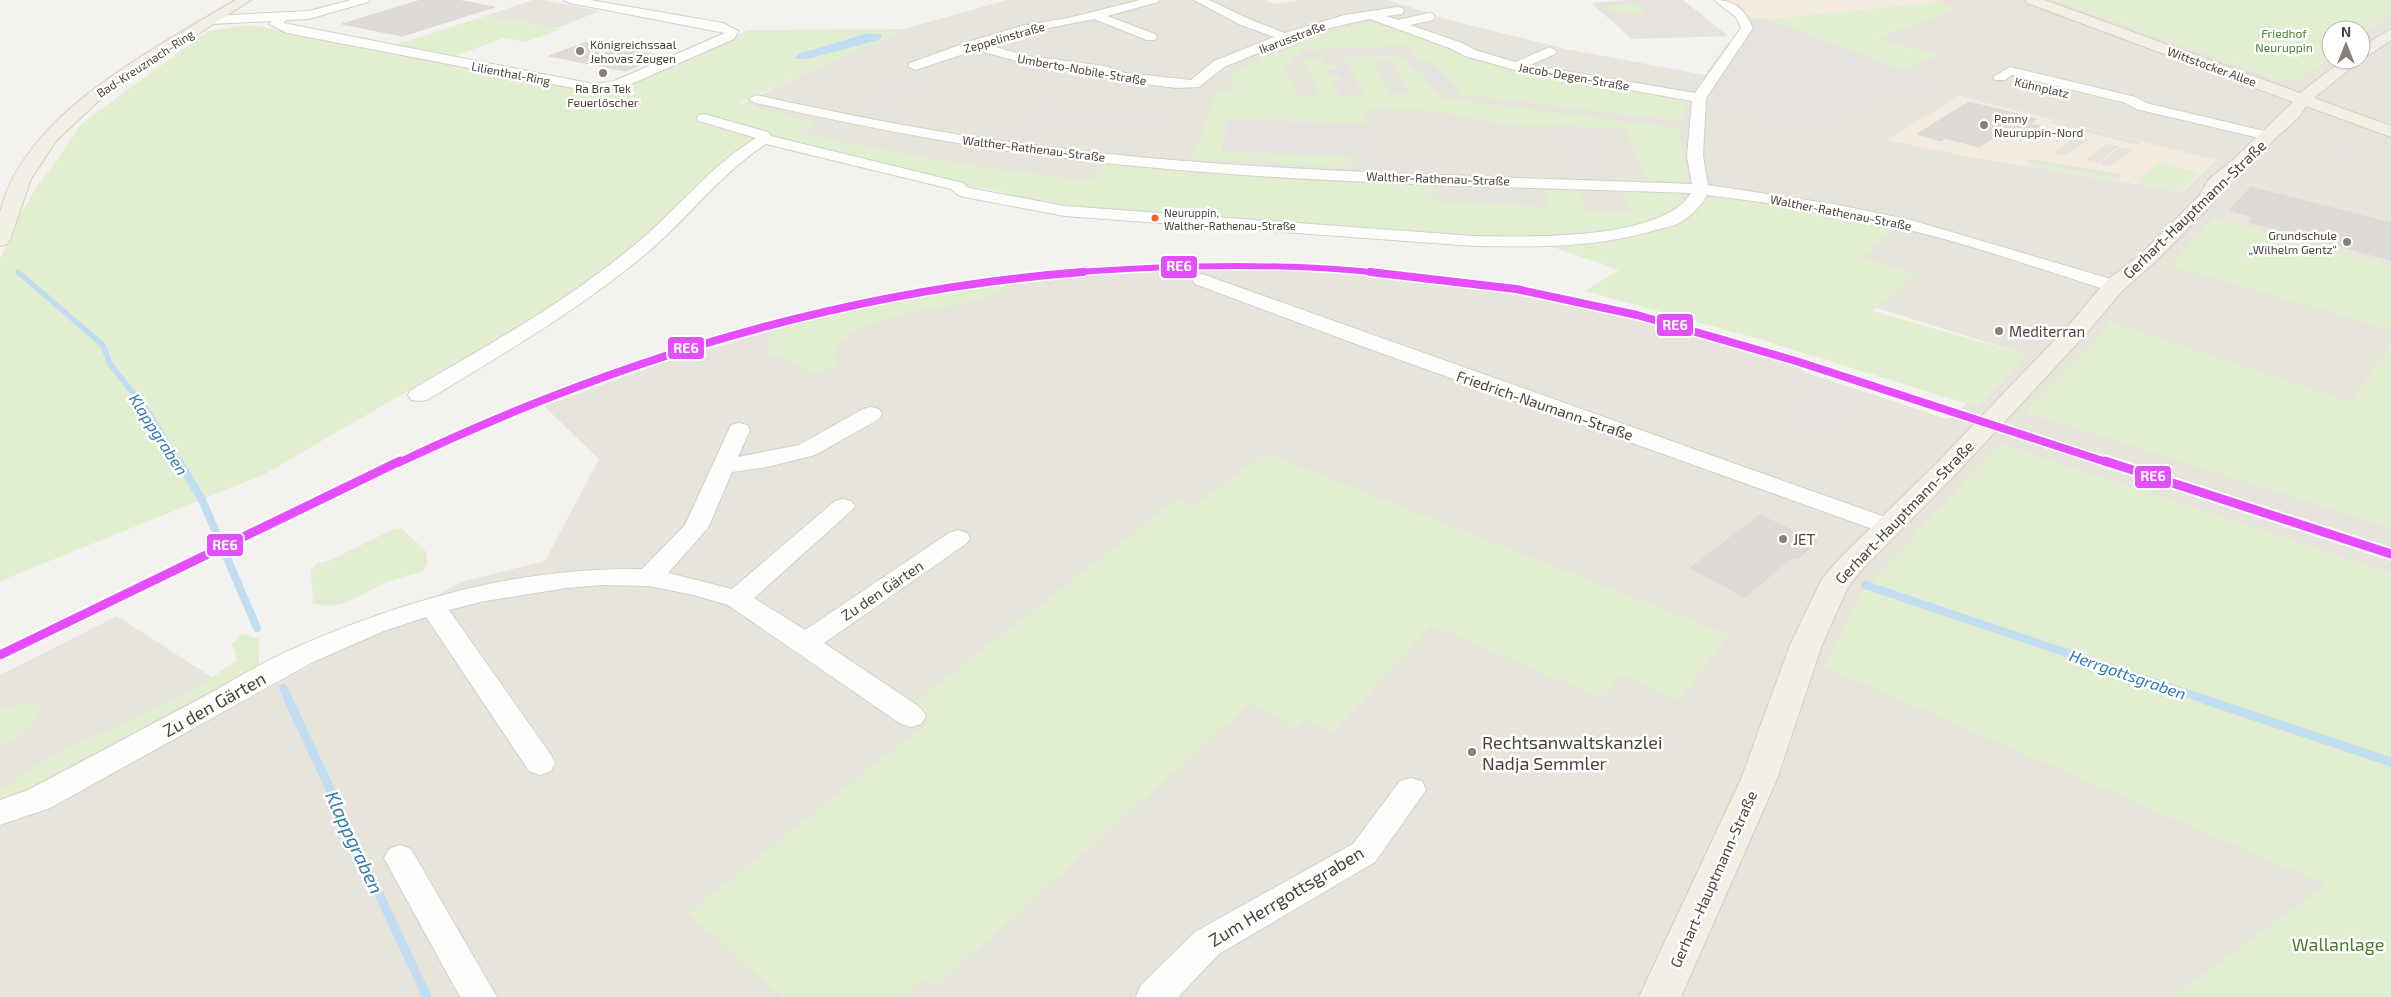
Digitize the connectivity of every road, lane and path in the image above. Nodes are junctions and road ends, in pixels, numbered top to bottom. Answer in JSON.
{"nodes":[{"id":1,"x":244,"y":0,"type":"edge"},
{"id":2,"x":364,"y":0,"type":"edge"},
{"id":3,"x":570,"y":0,"type":"edge"},
{"id":4,"x":1154,"y":0,"type":"edge"},
{"id":5,"x":1200,"y":0,"type":"edge"},
{"id":6,"x":1720,"y":0,"type":"edge"},
{"id":7,"x":2032,"y":0,"type":"edge"},
{"id":8,"x":1398,"y":11,"type":"dead end"},
{"id":9,"x":1095,"y":15,"type":"junction"},
{"id":10,"x":1371,"y":15,"type":"junction"},
{"id":11,"x":1429,"y":17,"type":"dead end"},
{"id":12,"x":211,"y":20,"type":"junction"},
{"id":13,"x":284,"y":23,"type":"junction"},
{"id":14,"x":1394,"y":25,"type":"junction"},
{"id":15,"x":2391,"y":33,"type":"edge"},
{"id":16,"x":1151,"y":37,"type":"dead end"},
{"id":17,"x":1286,"y":38,"type":"junction"},
{"id":18,"x":972,"y":46,"type":"junction"},
{"id":19,"x":2371,"y":47,"type":"edge"},
{"id":20,"x":1550,"y":51,"type":"dead end"},
{"id":21,"x":916,"y":66,"type":"dead end"},
{"id":22,"x":1516,"y":66,"type":"junction"},
{"id":23,"x":2338,"y":70,"type":"edge"},
{"id":24,"x":1194,"y":84,"type":"joint"},
{"id":25,"x":1700,"y":98,"type":"junction"},
{"id":26,"x":756,"y":99,"type":"dead end"},
{"id":27,"x":2303,"y":99,"type":"junction"},
{"id":28,"x":2141,"y":106,"type":"junction"},
{"id":29,"x":704,"y":118,"type":"dead end"},
{"id":30,"x":2391,"y":132,"type":"edge"},
{"id":31,"x":2268,"y":136,"type":"junction"},
{"id":32,"x":764,"y":140,"type":"junction"},
{"id":33,"x":1702,"y":189,"type":"junction"},
{"id":34,"x":0,"y":240,"type":"edge"},
{"id":35,"x":1202,"y":280,"type":"dead end"},
{"id":36,"x":2114,"y":286,"type":"junction"},
{"id":37,"x":419,"y":395,"type":"dead end"},
{"id":38,"x":871,"y":414,"type":"dead end"},
{"id":39,"x":739,"y":430,"type":"dead end"},
{"id":40,"x":724,"y":466,"type":"junction"},
{"id":41,"x":844,"y":506,"type":"dead end"},
{"id":42,"x":1890,"y":526,"type":"junction"},
{"id":43,"x":958,"y":538,"type":"dead end"},
{"id":44,"x":649,"y":578,"type":"junction"},
{"id":45,"x":737,"y":599,"type":"junction"},
{"id":46,"x":432,"y":606,"type":"junction"},
{"id":47,"x":805,"y":643,"type":"junction"},
{"id":48,"x":911,"y":716,"type":"dead end"},
{"id":49,"x":540,"y":763,"type":"dead end"},
{"id":50,"x":1411,"y":790,"type":"dead end"},
{"id":51,"x":0,"y":813,"type":"edge"},
{"id":52,"x":400,"y":858,"type":"dead end"},
{"id":53,"x":479,"y":997,"type":"edge"},
{"id":54,"x":1154,"y":997,"type":"edge"},
{"id":55,"x":1660,"y":997,"type":"edge"}],
"edges":[{"from":1,"to":12,"type":"main road","name":"Bad-Kreuznach-Ring"},
{"from":2,"to":13,"type":"street","name":"Lilienthal-Ring"},
{"from":3,"to":13,"type":"street","name":"Lilienthal-Ring"},
{"from":4,"to":9,"type":"street","name":"Zeppelinstraße"},
{"from":5,"to":17,"type":"street"},
{"from":6,"to":25,"type":"street"},
{"from":7,"to":27,"type":"main road","name":"Wittstocker Allee"},
{"from":8,"to":10,"type":"street","name":"Ikarusstraße"},
{"from":9,"to":16,"type":"street"},
{"from":9,"to":18,"type":"street","name":"Zeppelinstraße"},
{"from":10,"to":14,"type":"street","name":"Jacob-Degen-Straße"},
{"from":10,"to":17,"type":"street","name":"Ikarusstraße"},
{"from":11,"to":14,"type":"street"},
{"from":12,"to":13,"type":"street","name":"Lilienthal-Ring"},
{"from":12,"to":34,"type":"main road","name":"Bad-Kreuznach-Ring"},
{"from":14,"to":22,"type":"street","name":"Jacob-Degen-Straße"},
{"from":15,"to":19,"type":"main road"},
{"from":17,"to":24,"type":"street","name":"Ikarusstraße"},
{"from":18,"to":21,"type":"street","name":"Zeppelinstraße"},
{"from":18,"to":24,"type":"street","name":"Umberto-Nobile-Straße"},
{"from":20,"to":22,"type":"street"},
{"from":22,"to":25,"type":"street","name":"Jacob-Degen-Straße"},
{"from":23,"to":27,"type":"main road","name":"Gerhart-Hauptmann-Straße"},
{"from":25,"to":33,"type":"street"},
{"from":26,"to":33,"type":"street","name":"Walther-Rathenau-Straße"},
{"from":27,"to":30,"type":"main road","name":"Wittstocker Allee"},
{"from":27,"to":31,"type":"main road","name":"Gerhart-Hauptmann-Straße"},
{"from":28,"to":28,"type":"street","name":"Kühnplatz"},
{"from":28,"to":31,"type":"street","name":"Kühnplatz"},
{"from":29,"to":32,"type":"street"},
{"from":31,"to":36,"type":"main road","name":"Gerhart-Hauptmann-Straße"},
{"from":32,"to":33,"type":"street"},
{"from":32,"to":37,"type":"street"},
{"from":33,"to":36,"type":"street","name":"Walther-Rathenau-Straße"},
{"from":35,"to":42,"type":"street","name":"Friedrich-Naumann-Straße"},
{"from":36,"to":42,"type":"main road","name":"Gerhart-Hauptmann-Straße"},
{"from":38,"to":40,"type":"street"},
{"from":39,"to":40,"type":"street"},
{"from":40,"to":44,"type":"street"},
{"from":41,"to":45,"type":"street"},
{"from":42,"to":55,"type":"main road","name":"Gerhart-Hauptmann-Straße"},
{"from":43,"to":47,"type":"street","name":"Zu den Gärten"},
{"from":44,"to":45,"type":"street","name":"Zu den Gärten"},
{"from":44,"to":46,"type":"street","name":"Zu den Gärten"},
{"from":45,"to":47,"type":"street","name":"Zu den Gärten"},
{"from":46,"to":49,"type":"street"},
{"from":46,"to":51,"type":"street","name":"Zu den Gärten"},
{"from":47,"to":48,"type":"street","name":"Zu den Gärten"},
{"from":50,"to":54,"type":"street","name":"Zum Herrgottsgraben"},
{"from":52,"to":53,"type":"street"}]}
